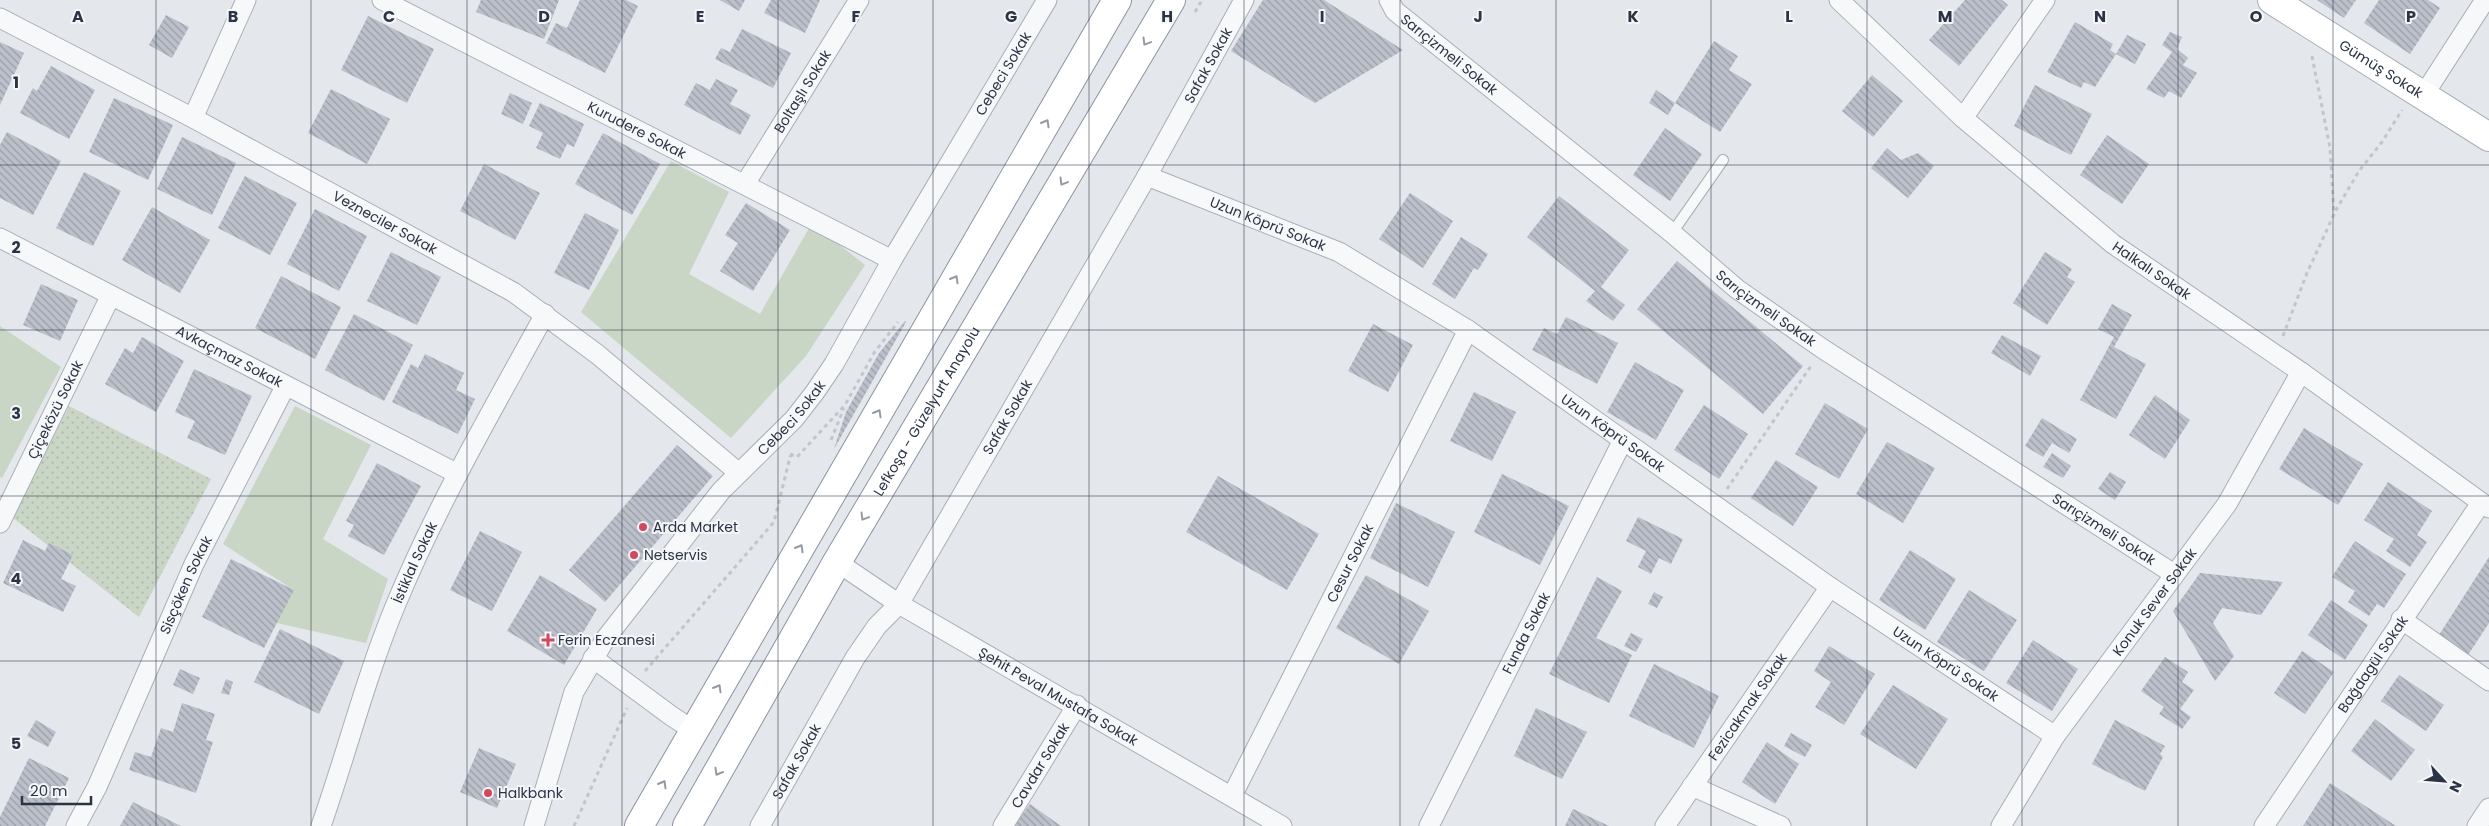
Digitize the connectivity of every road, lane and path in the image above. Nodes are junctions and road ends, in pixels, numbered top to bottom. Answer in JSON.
{"nodes":[{"id":1,"x":246,"y":0,"type":"edge"},
{"id":2,"x":382,"y":0,"type":"edge"},
{"id":3,"x":860,"y":0,"type":"edge"},
{"id":4,"x":1047,"y":0,"type":"edge"},
{"id":5,"x":1117,"y":0,"type":"edge"},
{"id":6,"x":1171,"y":0,"type":"edge"},
{"id":7,"x":1244,"y":0,"type":"edge"},
{"id":8,"x":1389,"y":0,"type":"edge"},
{"id":9,"x":1839,"y":0,"type":"edge"},
{"id":10,"x":2045,"y":0,"type":"edge"},
{"id":11,"x":2272,"y":0,"type":"edge"},
{"id":12,"x":2484,"y":0,"type":"edge"},
{"id":13,"x":0,"y":18,"type":"edge"},
{"id":14,"x":2324,"y":33,"type":"junction"},
{"id":15,"x":2419,"y":93,"type":"junction"},
{"id":16,"x":192,"y":118,"type":"junction"},
{"id":17,"x":1963,"y":118,"type":"junction"},
{"id":18,"x":2489,"y":137,"type":"edge"},
{"id":19,"x":1723,"y":160,"type":"dead end"},
{"id":20,"x":1147,"y":176,"type":"junction"},
{"id":21,"x":745,"y":184,"type":"junction"},
{"id":22,"x":2334,"y":216,"type":"junction"},
{"id":23,"x":1672,"y":233,"type":"junction"},
{"id":24,"x":0,"y":238,"type":"edge"},
{"id":25,"x":892,"y":260,"type":"junction"},
{"id":26,"x":110,"y":297,"type":"junction"},
{"id":27,"x":545,"y":314,"type":"junction"},
{"id":28,"x":898,"y":322,"type":"dead end"},
{"id":29,"x":1468,"y":330,"type":"junction"},
{"id":30,"x":1823,"y":349,"type":"junction"},
{"id":31,"x":2276,"y":355,"type":"junction"},
{"id":32,"x":2301,"y":372,"type":"junction"},
{"id":33,"x":285,"y":387,"type":"junction"},
{"id":34,"x":845,"y":405,"type":"junction"},
{"id":35,"x":830,"y":440,"type":"dead end"},
{"id":36,"x":1623,"y":440,"type":"junction"},
{"id":37,"x":769,"y":443,"type":"junction"},
{"id":38,"x":739,"y":473,"type":"junction"},
{"id":39,"x":458,"y":474,"type":"junction"},
{"id":40,"x":6,"y":497,"type":"edge"},
{"id":41,"x":1715,"y":506,"type":"junction"},
{"id":42,"x":2485,"y":506,"type":"edge"},
{"id":43,"x":0,"y":523,"type":"edge"},
{"id":44,"x":837,"y":562,"type":"junction"},
{"id":45,"x":2174,"y":574,"type":"junction"},
{"id":46,"x":1830,"y":587,"type":"junction"},
{"id":47,"x":899,"y":604,"type":"junction"},
{"id":48,"x":2401,"y":619,"type":"junction"},
{"id":49,"x":593,"y":658,"type":"junction"},
{"id":50,"x":2489,"y":681,"type":"edge"},
{"id":51,"x":635,"y":689,"type":"junction"},
{"id":52,"x":1078,"y":705,"type":"junction"},
{"id":53,"x":694,"y":731,"type":"junction"},
{"id":54,"x":2055,"y":736,"type":"junction"},
{"id":55,"x":1692,"y":786,"type":"junction"},
{"id":56,"x":1232,"y":796,"type":"junction"},
{"id":57,"x":2489,"y":808,"type":"edge"},
{"id":58,"x":76,"y":826,"type":"edge"},
{"id":59,"x":320,"y":826,"type":"edge"},
{"id":60,"x":534,"y":826,"type":"edge"},
{"id":61,"x":574,"y":826,"type":"edge"},
{"id":62,"x":639,"y":826,"type":"edge"},
{"id":63,"x":687,"y":826,"type":"edge"},
{"id":64,"x":760,"y":826,"type":"edge"},
{"id":65,"x":1003,"y":826,"type":"edge"},
{"id":66,"x":1282,"y":826,"type":"edge"},
{"id":67,"x":1429,"y":826,"type":"edge"},
{"id":68,"x":1665,"y":826,"type":"edge"},
{"id":69,"x":1781,"y":826,"type":"edge"},
{"id":70,"x":2001,"y":826,"type":"edge"},
{"id":71,"x":2264,"y":826,"type":"edge"},
{"id":72,"x":2477,"y":826,"type":"edge"}],
"edges":[{"from":1,"to":16,"type":"street"},
{"from":2,"to":21,"type":"street","name":"Kurudere Sokak"},
{"from":3,"to":21,"type":"street","name":"Boltaşlı Sokak"},
{"from":4,"to":25,"type":"street","name":"Cebeci Sokak"},
{"from":53,"to":5,"type":"main road","one_way":true},
{"from":6,"to":44,"type":"main road","name":"Lefkoşa - Güzelyurt Anayolu","one_way":true},
{"from":7,"to":20,"type":"street","name":"Safak Sokak"},
{"from":8,"to":23,"type":"street","name":"Sarıçizmeli Sokak"},
{"from":9,"to":17,"type":"street","name":"Halkalı Sokak"},
{"from":10,"to":17,"type":"street"},
{"from":11,"to":14,"type":"main road","name":"Gümüş Sokak"},
{"from":12,"to":15,"type":"street"},
{"from":13,"to":16,"type":"street","name":"Vezneciler Sokak"},
{"from":14,"to":15,"type":"main road","name":"Gümüş Sokak"},
{"from":14,"to":22,"type":"path"},
{"from":15,"to":18,"type":"main road","name":"Gümüş Sokak"},
{"from":15,"to":22,"type":"path"},
{"from":16,"to":27,"type":"street","name":"Vezneciler Sokak"},
{"from":17,"to":31,"type":"street","name":"Halkalı Sokak"},
{"from":19,"to":23,"type":"lane"},
{"from":20,"to":29,"type":"street","name":"Uzun Köprü Sokak"},
{"from":20,"to":47,"type":"street","name":"Safak Sokak"},
{"from":21,"to":25,"type":"street","name":"Kurudere Sokak"},
{"from":22,"to":31,"type":"path"},
{"from":23,"to":30,"type":"street","name":"Sarıçizmeli Sokak"},
{"from":24,"to":26,"type":"street","name":"Avkaçmaz Sokak"},
{"from":25,"to":37,"type":"street","name":"Cebeci Sokak"},
{"from":26,"to":33,"type":"street","name":"Avkaçmaz Sokak"},
{"from":26,"to":40,"type":"street","name":"Çiçeközü Sokak"},
{"from":27,"to":38,"type":"street","name":"Vezneciler Sokak"},
{"from":27,"to":39,"type":"street","name":"İstiklal Sokak"},
{"from":28,"to":34,"type":"path"},
{"from":29,"to":36,"type":"street","name":"Uzun Köprü Sokak"},
{"from":29,"to":56,"type":"street","name":"Cesur Sokak"},
{"from":30,"to":41,"type":"path"},
{"from":30,"to":45,"type":"street","name":"Sarıçizmeli Sokak"},
{"from":31,"to":32,"type":"street","name":"Halkalı Sokak"},
{"from":32,"to":42,"type":"street","name":"Halkalı Sokak"},
{"from":32,"to":45,"type":"street","name":"Konuk Sever Sokak"},
{"from":33,"to":39,"type":"street","name":"Avkaçmaz Sokak"},
{"from":33,"to":58,"type":"street","name":"Sisçöken Sokak"},
{"from":34,"to":35,"type":"path"},
{"from":34,"to":37,"type":"path"},
{"from":36,"to":41,"type":"street","name":"Uzun Köprü Sokak"},
{"from":36,"to":67,"type":"street","name":"Funda Sokak"},
{"from":37,"to":38,"type":"street","name":"Cebeci Sokak"},
{"from":38,"to":49,"type":"street","name":"Cebeci Sokak"},
{"from":39,"to":59,"type":"street","name":"İstiklal Sokak"},
{"from":40,"to":43,"type":"street","name":"Çiçeközü Sokak"},
{"from":41,"to":46,"type":"street","name":"Uzun Köprü Sokak"},
{"from":42,"to":48,"type":"street","name":"Bağdagül Sokak"},
{"from":44,"to":47,"type":"street","name":"Şehit Peval Mustafa Sokak"},
{"from":44,"to":63,"type":"main road","name":"Lefkoşa - Güzelyurt Anayolu","one_way":true},
{"from":45,"to":54,"type":"street","name":"Konuk Sever Sokak"},
{"from":46,"to":54,"type":"street","name":"Uzun Köprü Sokak"},
{"from":46,"to":55,"type":"street","name":"Fezicakmak Sokak"},
{"from":47,"to":52,"type":"street","name":"Şehit Peval Mustafa Sokak"},
{"from":47,"to":64,"type":"street","name":"Safak Sokak"},
{"from":48,"to":50,"type":"street"},
{"from":48,"to":71,"type":"street","name":"Bağdagül Sokak"},
{"from":49,"to":51,"type":"street"},
{"from":49,"to":60,"type":"street","name":"Cebeci Sokak"},
{"from":51,"to":53,"type":"street"},
{"from":51,"to":61,"type":"path"},
{"from":52,"to":56,"type":"street","name":"Şehit Peval Mustafa Sokak"},
{"from":52,"to":65,"type":"street","name":"Cavdar Sokak"},
{"from":62,"to":53,"type":"main road","one_way":true},
{"from":54,"to":70,"type":"street","name":"Konuk Sever Sokak"},
{"from":55,"to":68,"type":"street","name":"Fezicakmak Sokak"},
{"from":55,"to":69,"type":"street"},
{"from":56,"to":66,"type":"street","name":"Şehit Peval Mustafa Sokak"},
{"from":57,"to":72,"type":"street"}]}
